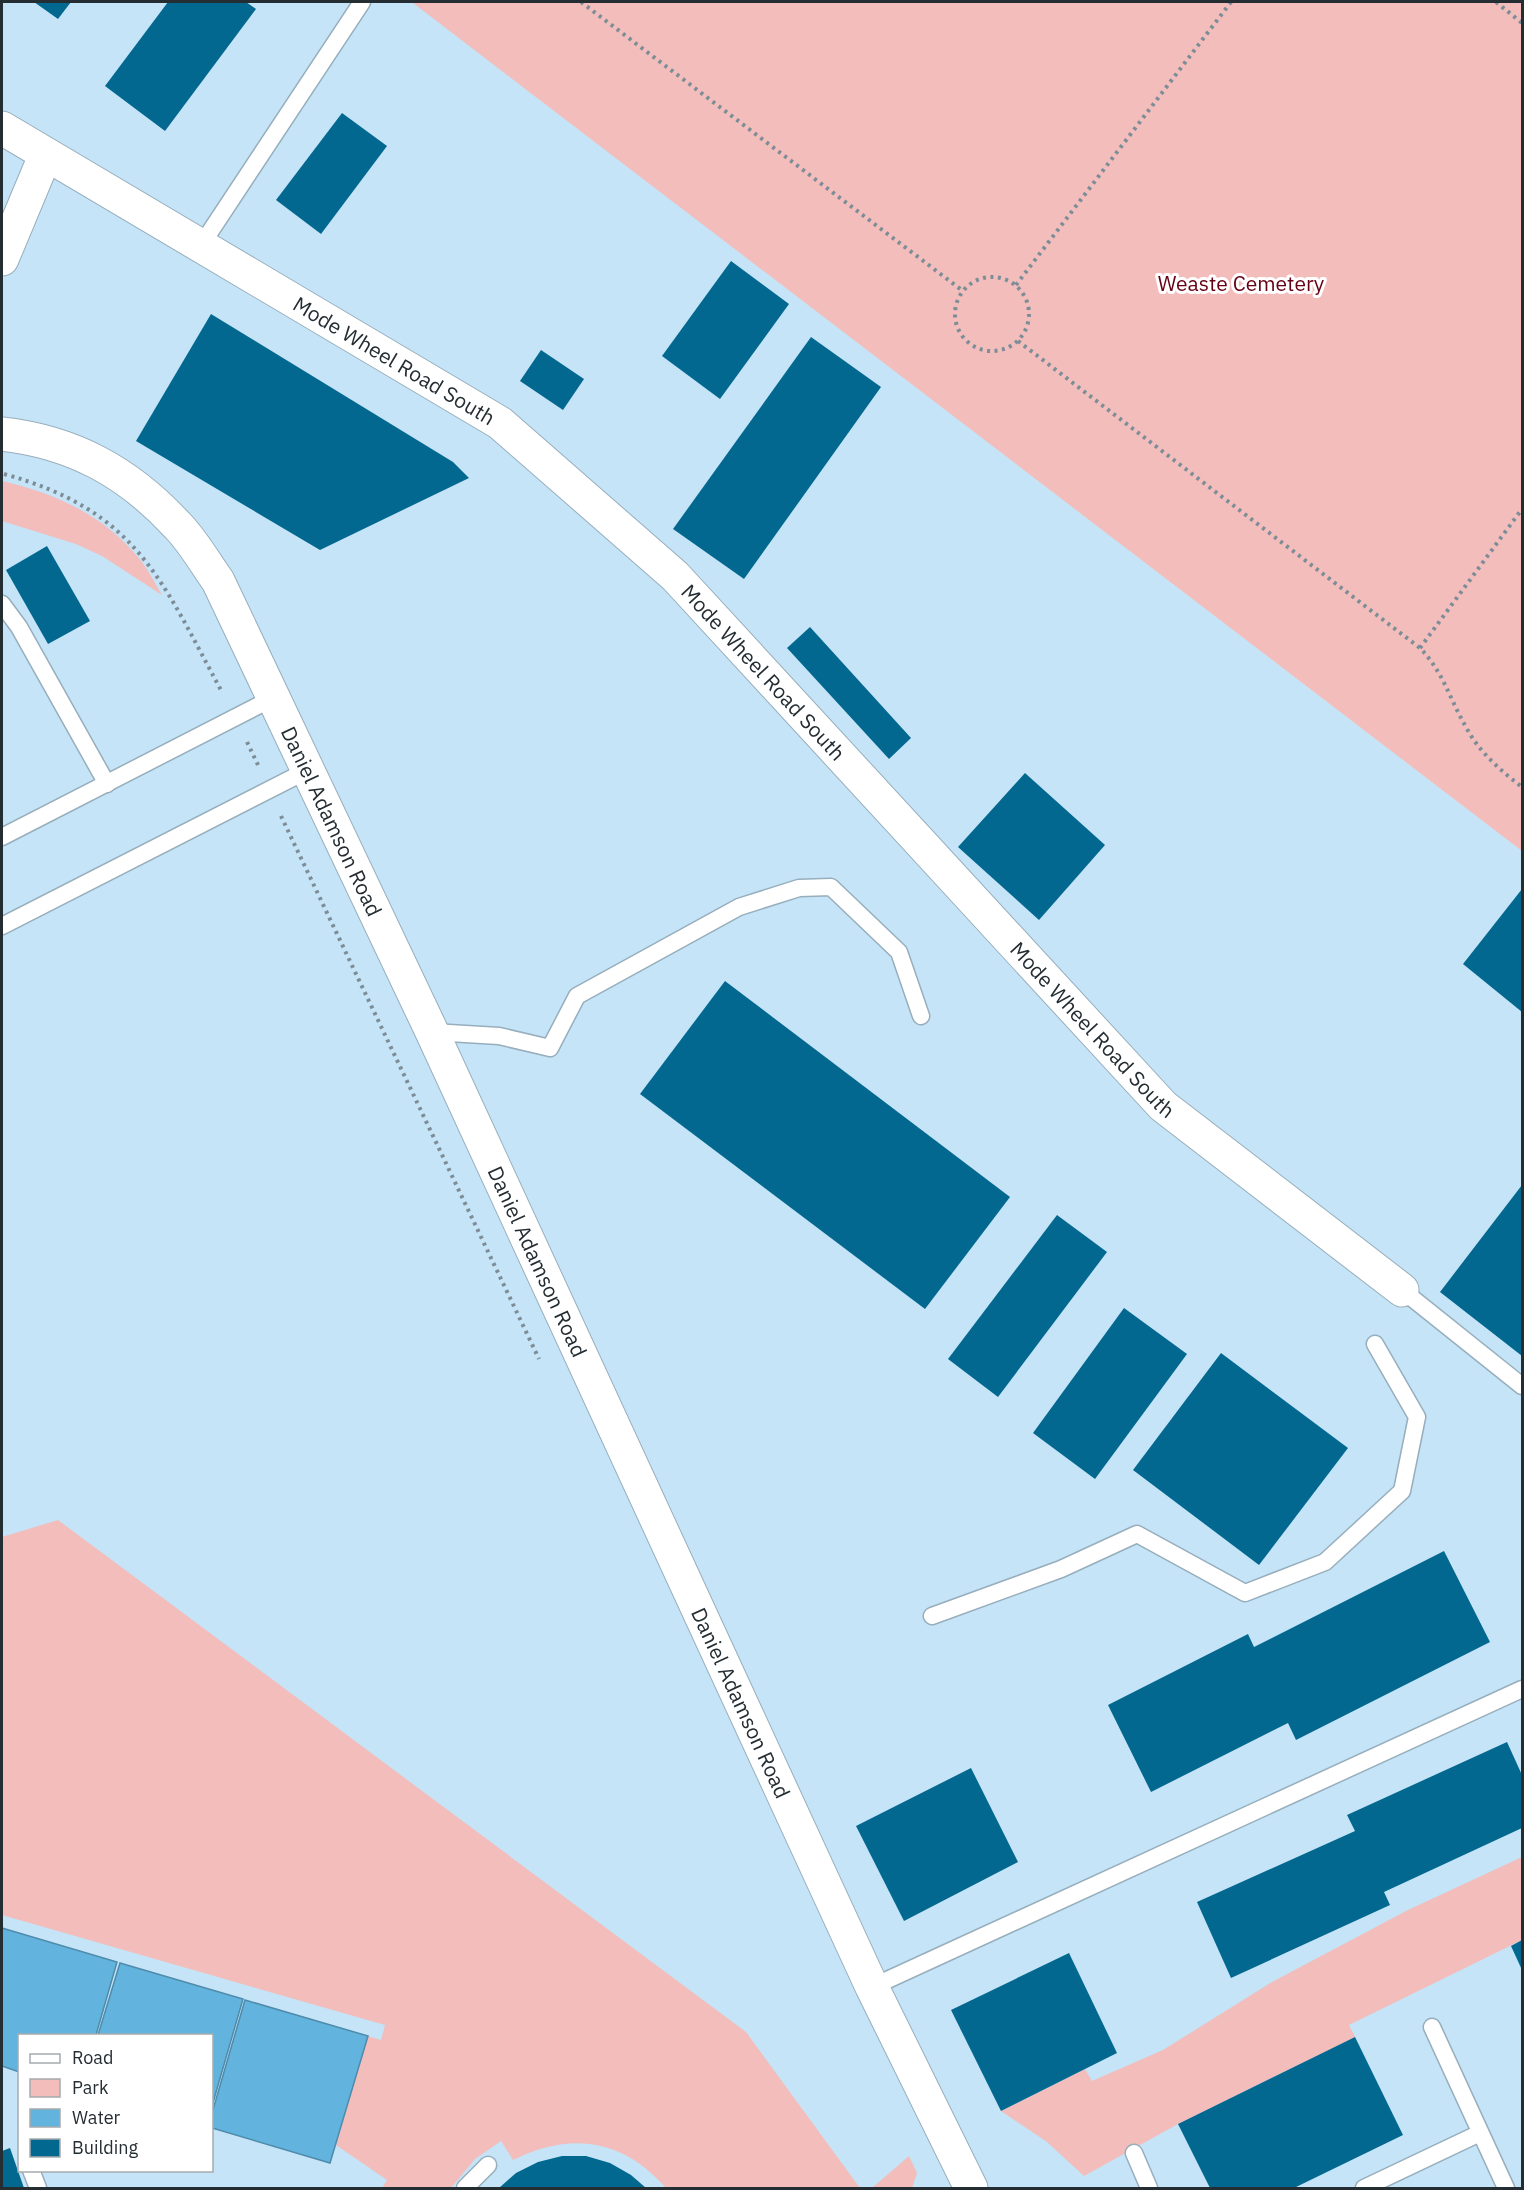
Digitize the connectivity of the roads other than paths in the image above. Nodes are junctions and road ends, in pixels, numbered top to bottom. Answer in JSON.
{"nodes":[{"id":1,"x":362,"y":2,"type":"edge"},
{"id":2,"x":2,"y":128,"type":"edge"},
{"id":3,"x":45,"y":156,"type":"junction"},
{"id":4,"x":200,"y":247,"type":"junction"},
{"id":5,"x":2,"y":259,"type":"edge"},
{"id":6,"x":2,"y":434,"type":"edge"},
{"id":7,"x":2,"y":604,"type":"edge"},
{"id":8,"x":273,"y":698,"type":"junction"},
{"id":9,"x":308,"y":770,"type":"junction"},
{"id":10,"x":107,"y":784,"type":"junction"},
{"id":11,"x":2,"y":837,"type":"edge"},
{"id":12,"x":2,"y":926,"type":"edge"},
{"id":13,"x":921,"y":1016,"type":"dead end"},
{"id":14,"x":432,"y":1032,"type":"junction"},
{"id":15,"x":1402,"y":1290,"type":"joint"},
{"id":16,"x":1376,"y":1344,"type":"dead end"},
{"id":17,"x":1522,"y":1386,"type":"edge"},
{"id":18,"x":932,"y":1616,"type":"dead end"},
{"id":19,"x":1522,"y":1689,"type":"edge"},
{"id":20,"x":872,"y":1987,"type":"junction"},
{"id":21,"x":1432,"y":2027,"type":"dead end"},
{"id":22,"x":1480,"y":2133,"type":"junction"},
{"id":23,"x":1134,"y":2153,"type":"dead end"},
{"id":24,"x":488,"y":2165,"type":"dead end"},
{"id":25,"x":32,"y":2172,"type":"edge"},
{"id":26,"x":967,"y":2187,"type":"edge"},
{"id":27,"x":38,"y":2188,"type":"edge"},
{"id":28,"x":465,"y":2188,"type":"edge"},
{"id":29,"x":1149,"y":2188,"type":"edge"},
{"id":30,"x":1364,"y":2188,"type":"edge"},
{"id":31,"x":1506,"y":2188,"type":"edge"}],
"edges":[{"from":1,"to":4,"type":"lane"},
{"from":2,"to":3,"type":"street","name":"Mode Wheel Road South"},
{"from":3,"to":4,"type":"street","name":"Mode Wheel Road South"},
{"from":3,"to":5,"type":"street"},
{"from":4,"to":15,"type":"street","name":"Mode Wheel Road South"},
{"from":6,"to":8,"type":"street","name":"Daniel Adamson Road"},
{"from":7,"to":10,"type":"lane"},
{"from":8,"to":9,"type":"street","name":"Daniel Adamson Road"},
{"from":8,"to":10,"type":"lane"},
{"from":9,"to":12,"type":"lane"},
{"from":9,"to":14,"type":"street","name":"Daniel Adamson Road"},
{"from":10,"to":11,"type":"lane"},
{"from":13,"to":14,"type":"lane"},
{"from":14,"to":20,"type":"street","name":"Daniel Adamson Road"},
{"from":15,"to":17,"type":"lane"},
{"from":16,"to":18,"type":"lane"},
{"from":19,"to":20,"type":"lane"},
{"from":20,"to":26,"type":"street","name":"Daniel Adamson Road"},
{"from":21,"to":22,"type":"lane"},
{"from":22,"to":30,"type":"lane"},
{"from":22,"to":31,"type":"lane"},
{"from":23,"to":29,"type":"lane"},
{"from":24,"to":28,"type":"lane"},
{"from":25,"to":27,"type":"lane"}]}
